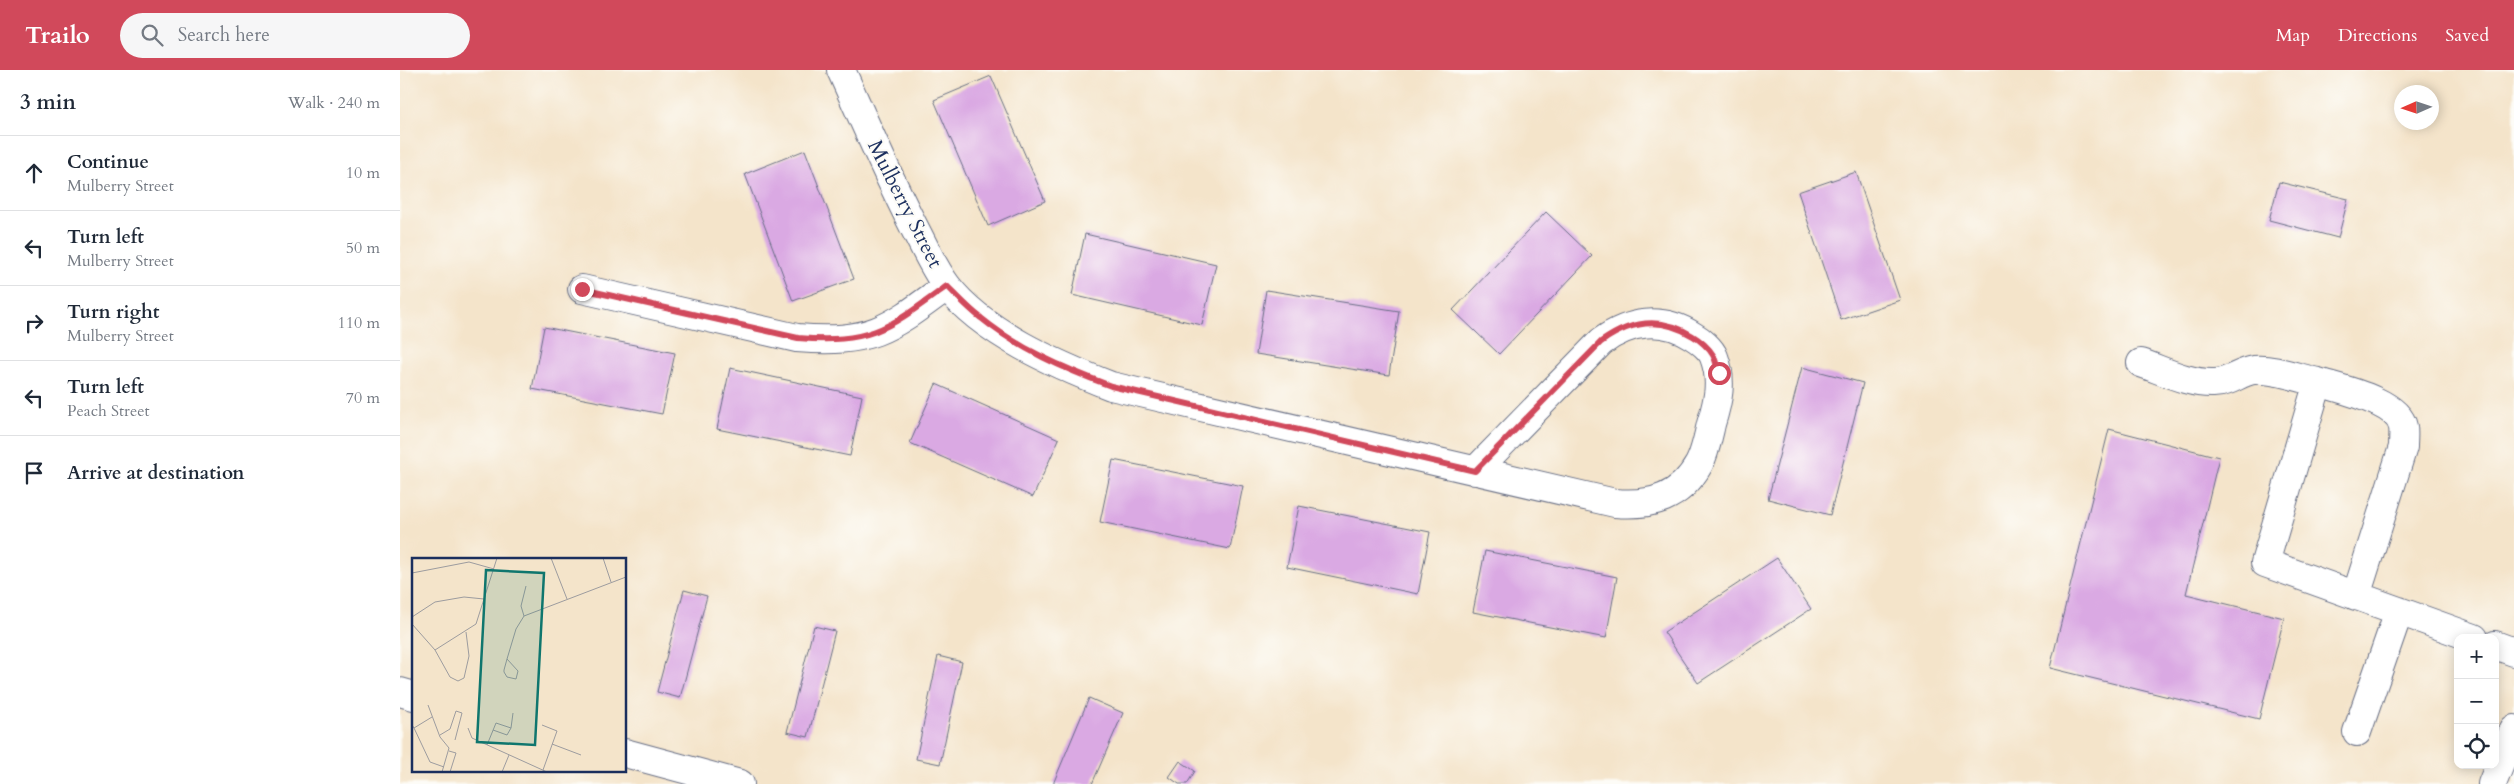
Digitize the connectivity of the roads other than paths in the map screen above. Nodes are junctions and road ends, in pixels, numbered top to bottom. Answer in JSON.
{"nodes":[{"id":1,"x":841,"y":70,"type":"edge"},
{"id":2,"x":947,"y":286,"type":"junction"},
{"id":3,"x":582,"y":289,"type":"dead end"},
{"id":4,"x":2141,"y":363,"type":"dead end"},
{"id":5,"x":2318,"y":382,"type":"junction"},
{"id":6,"x":1475,"y":471,"type":"junction"},
{"id":7,"x":2356,"y":596,"type":"junction"},
{"id":8,"x":2399,"y":611,"type":"junction"},
{"id":9,"x":2463,"y":634,"type":"edge"},
{"id":10,"x":2499,"y":646,"type":"edge"},
{"id":11,"x":2514,"y":652,"type":"edge"},
{"id":12,"x":2514,"y":730,"type":"edge"},
{"id":13,"x":2357,"y":732,"type":"dead end"},
{"id":14,"x":626,"y":753,"type":"edge"},
{"id":15,"x":740,"y":784,"type":"edge"},
{"id":16,"x":2492,"y":784,"type":"edge"}],
"edges":[{"from":1,"to":2,"type":"street","name":"Mulberry Street"},
{"from":2,"to":3,"type":"street"},
{"from":2,"to":6,"type":"street","name":"Mulberry Street"},
{"from":4,"to":5,"type":"street"},
{"from":5,"to":7,"type":"street"},
{"from":5,"to":7,"type":"street"},
{"from":6,"to":6,"type":"street","name":"Mulberry Street"},
{"from":7,"to":8,"type":"street"},
{"from":8,"to":9,"type":"street"},
{"from":8,"to":13,"type":"street"},
{"from":10,"to":11,"type":"street"},
{"from":12,"to":16,"type":"street"},
{"from":14,"to":15,"type":"street"}]}
